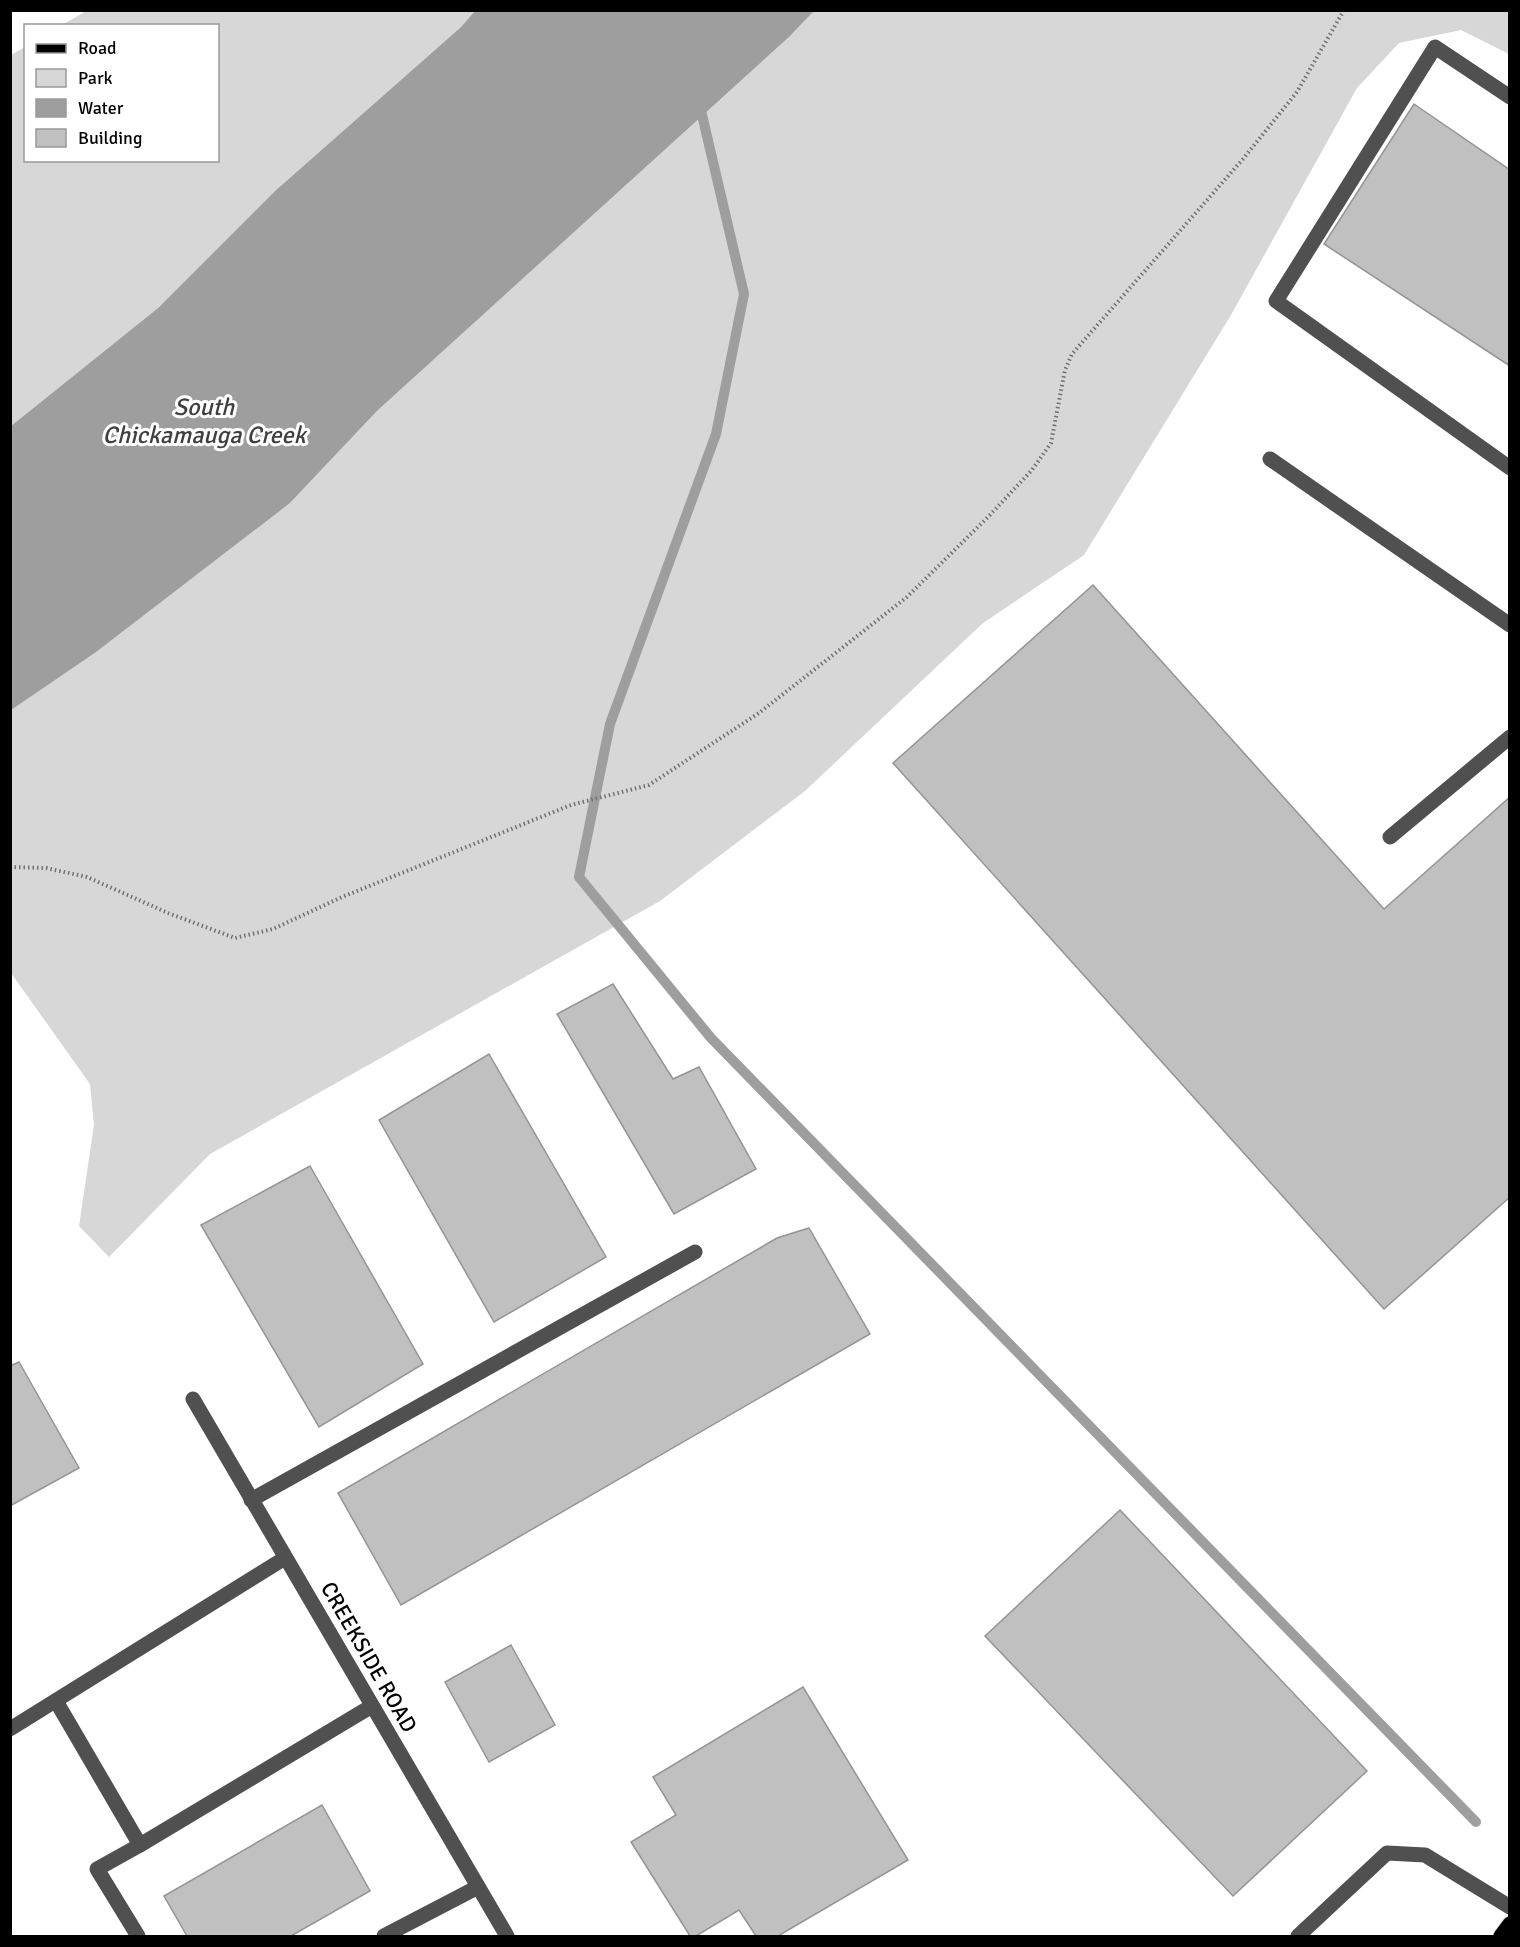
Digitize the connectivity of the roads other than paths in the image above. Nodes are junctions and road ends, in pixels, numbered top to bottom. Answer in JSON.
{"nodes":[{"id":1,"x":1509,"y":97,"type":"edge"},
{"id":2,"x":1270,"y":459,"type":"dead end"},
{"id":3,"x":1509,"y":468,"type":"edge"},
{"id":4,"x":1509,"y":625,"type":"edge"},
{"id":5,"x":1509,"y":737,"type":"edge"},
{"id":6,"x":1390,"y":837,"type":"dead end"},
{"id":7,"x":695,"y":1252,"type":"dead end"},
{"id":8,"x":193,"y":1400,"type":"dead end"},
{"id":9,"x":252,"y":1500,"type":"junction"},
{"id":10,"x":285,"y":1558,"type":"junction"},
{"id":11,"x":56,"y":1701,"type":"junction"},
{"id":12,"x":372,"y":1706,"type":"junction"},
{"id":13,"x":10,"y":1729,"type":"edge"},
{"id":14,"x":140,"y":1845,"type":"junction"},
{"id":15,"x":478,"y":1887,"type":"junction"},
{"id":16,"x":1509,"y":1907,"type":"edge"},
{"id":17,"x":1509,"y":1923,"type":"edge"},
{"id":18,"x":138,"y":1936,"type":"edge"},
{"id":19,"x":384,"y":1936,"type":"edge"},
{"id":20,"x":507,"y":1936,"type":"edge"},
{"id":21,"x":1298,"y":1936,"type":"edge"},
{"id":22,"x":1501,"y":1936,"type":"edge"}],
"edges":[{"from":1,"to":3,"type":"street"},
{"from":2,"to":4,"type":"street"},
{"from":5,"to":6,"type":"street"},
{"from":7,"to":9,"type":"street"},
{"from":8,"to":9,"type":"street","name":"CREEKSIDE ROAD"},
{"from":9,"to":10,"type":"street","name":"CREEKSIDE ROAD"},
{"from":10,"to":11,"type":"street"},
{"from":10,"to":12,"type":"street","name":"CREEKSIDE ROAD"},
{"from":11,"to":13,"type":"street"},
{"from":11,"to":14,"type":"street"},
{"from":12,"to":14,"type":"street"},
{"from":12,"to":15,"type":"street","name":"CREEKSIDE ROAD"},
{"from":14,"to":18,"type":"street"},
{"from":15,"to":19,"type":"street"},
{"from":15,"to":20,"type":"street","name":"CREEKSIDE ROAD"},
{"from":16,"to":21,"type":"street"},
{"from":17,"to":22,"type":"main road"}]}
